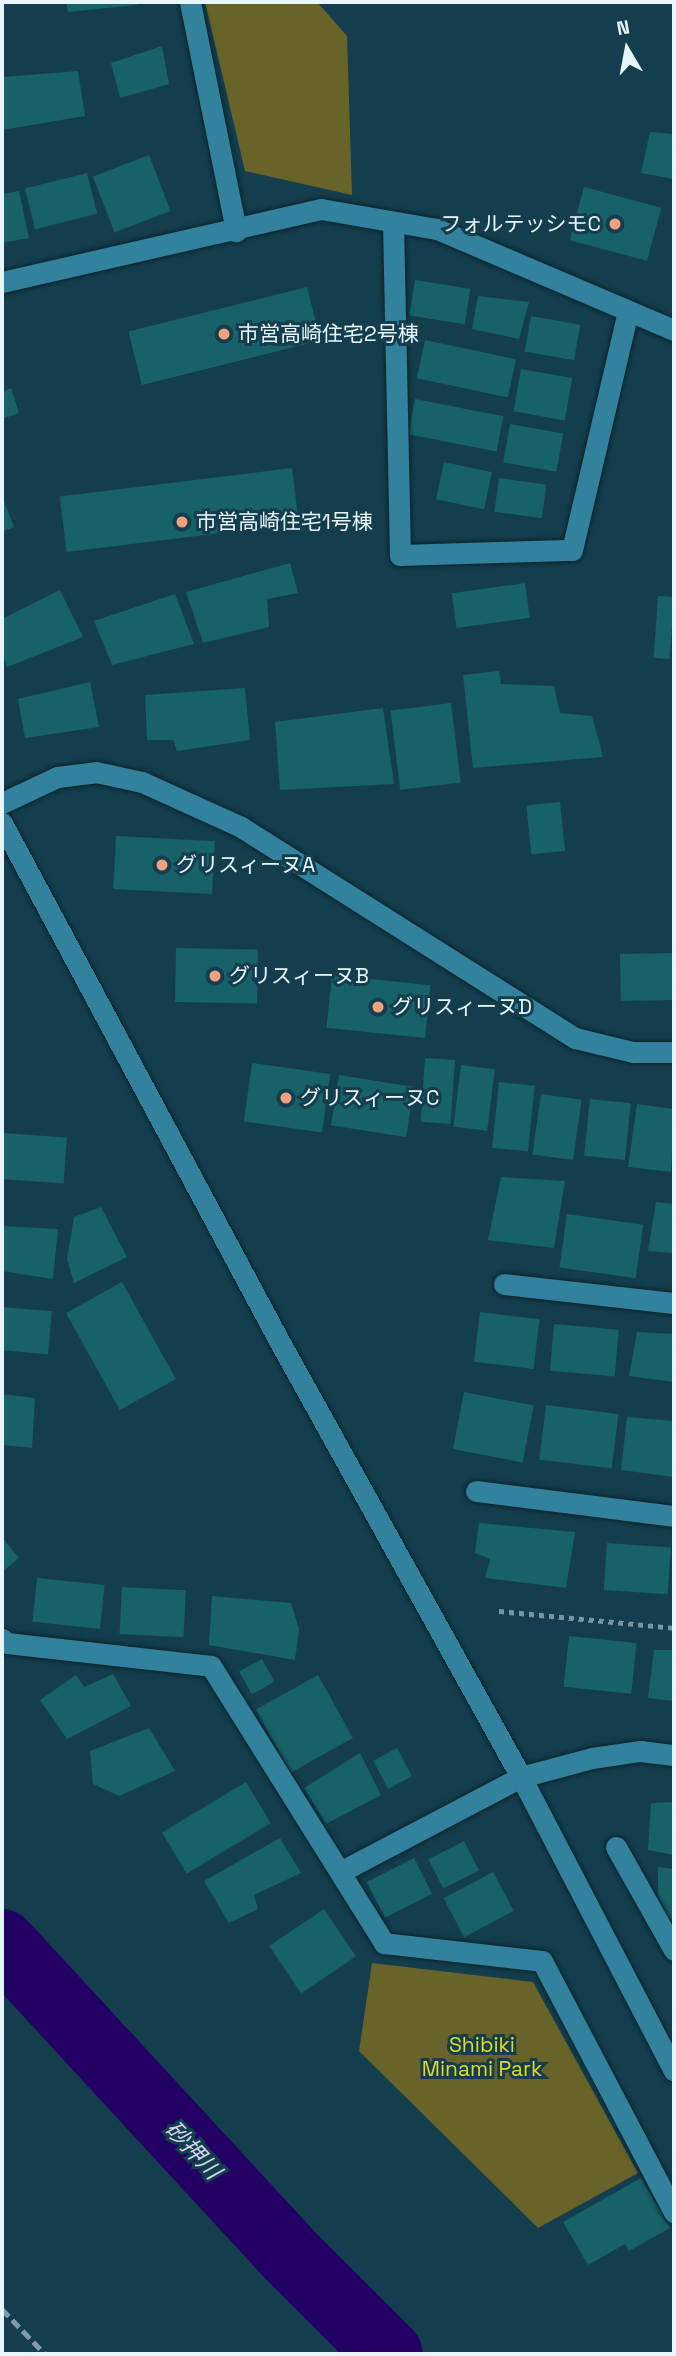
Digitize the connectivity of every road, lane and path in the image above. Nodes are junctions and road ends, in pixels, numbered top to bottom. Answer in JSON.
{"nodes":[{"id":1,"x":190,"y":2,"type":"edge"},
{"id":2,"x":393,"y":222,"type":"junction"},
{"id":3,"x":236,"y":231,"type":"junction"},
{"id":4,"x":2,"y":282,"type":"edge"},
{"id":5,"x":628,"y":312,"type":"junction"},
{"id":6,"x":674,"y":330,"type":"edge"},
{"id":7,"x":2,"y":803,"type":"edge"},
{"id":8,"x":2,"y":823,"type":"edge"},
{"id":9,"x":674,"y":1052,"type":"edge"},
{"id":10,"x":505,"y":1284,"type":"dead end"},
{"id":11,"x":674,"y":1303,"type":"edge"},
{"id":12,"x":477,"y":1491,"type":"dead end"},
{"id":13,"x":674,"y":1516,"type":"edge"},
{"id":14,"x":499,"y":1611,"type":"dead end"},
{"id":15,"x":674,"y":1629,"type":"edge"},
{"id":16,"x":2,"y":1639,"type":"edge"},
{"id":17,"x":674,"y":1755,"type":"edge"},
{"id":18,"x":521,"y":1777,"type":"junction"},
{"id":19,"x":616,"y":1847,"type":"dead end"},
{"id":20,"x":340,"y":1872,"type":"junction"},
{"id":21,"x":674,"y":1950,"type":"edge"},
{"id":22,"x":674,"y":2071,"type":"edge"},
{"id":23,"x":674,"y":2212,"type":"edge"}],
"edges":[{"from":1,"to":3,"type":"street"},
{"from":2,"to":3,"type":"street"},
{"from":2,"to":5,"type":"street"},
{"from":2,"to":5,"type":"street"},
{"from":3,"to":4,"type":"street"},
{"from":5,"to":6,"type":"street"},
{"from":7,"to":9,"type":"street"},
{"from":8,"to":18,"type":"street"},
{"from":10,"to":11,"type":"street"},
{"from":12,"to":13,"type":"street"},
{"from":14,"to":15,"type":"path"},
{"from":16,"to":20,"type":"street"},
{"from":17,"to":18,"type":"street"},
{"from":18,"to":20,"type":"street"},
{"from":18,"to":22,"type":"street"},
{"from":19,"to":21,"type":"street"},
{"from":20,"to":23,"type":"street"}]}
